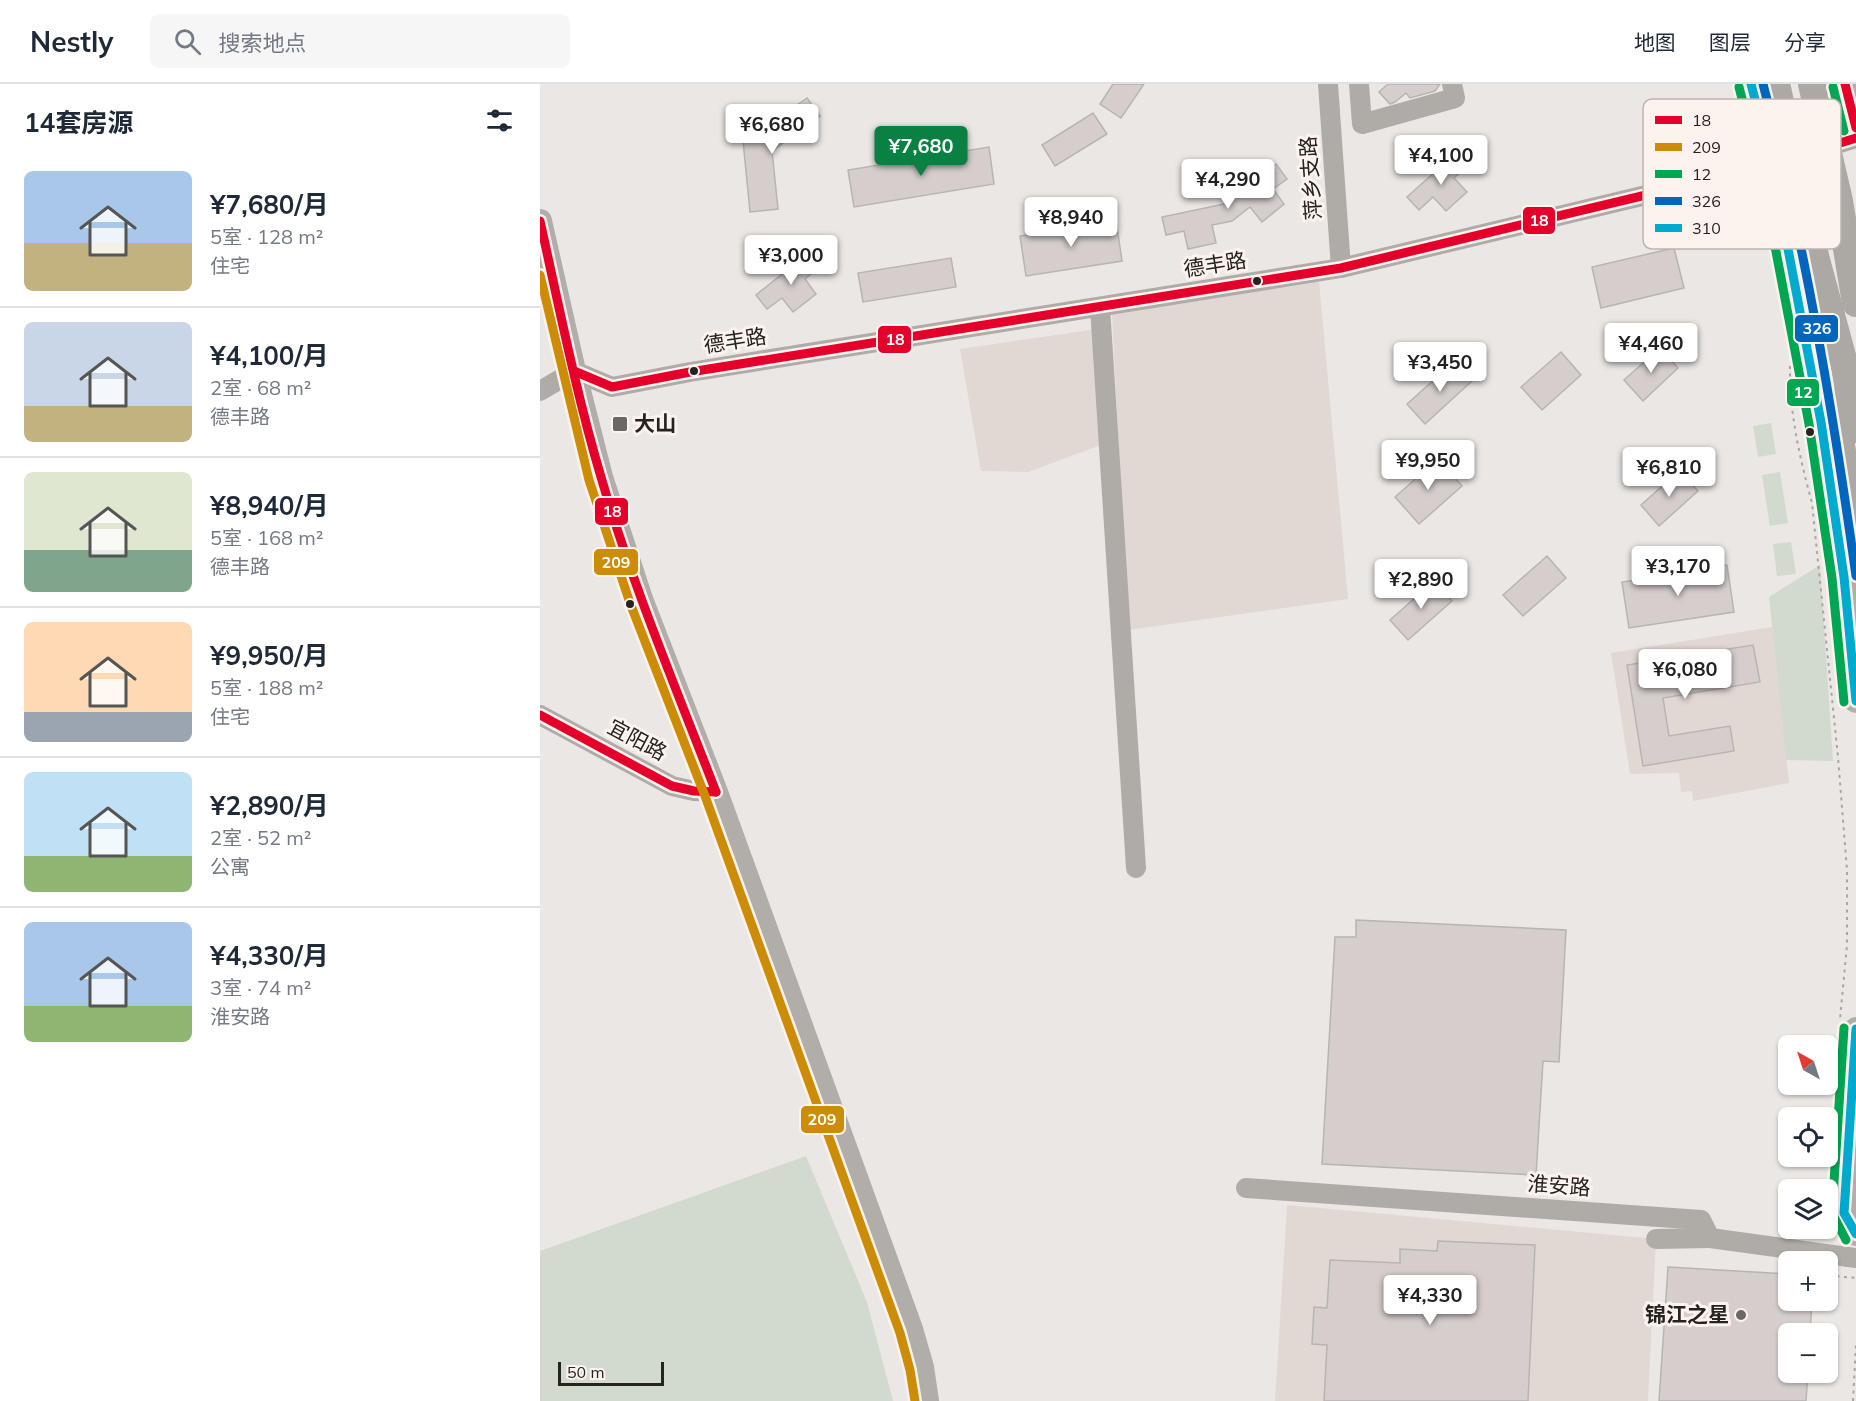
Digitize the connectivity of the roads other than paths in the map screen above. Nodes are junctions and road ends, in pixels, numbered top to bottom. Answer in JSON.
{"nodes":[{"id":1,"x":1328,"y":84,"type":"edge"},
{"id":2,"x":1359,"y":84,"type":"edge"},
{"id":3,"x":1452,"y":84,"type":"edge"},
{"id":4,"x":1751,"y":84,"type":"edge"},
{"id":5,"x":1776,"y":84,"type":"edge"},
{"id":6,"x":1812,"y":84,"type":"edge"},
{"id":7,"x":1845,"y":84,"type":"edge"},
{"id":8,"x":1755,"y":99,"type":"edge"},
{"id":9,"x":1779,"y":99,"type":"edge"},
{"id":10,"x":1815,"y":99,"type":"edge"},
{"id":11,"x":1856,"y":128,"type":"edge"},
{"id":12,"x":1856,"y":138,"type":"edge"},
{"id":13,"x":1841,"y":143,"type":"edge"},
{"id":14,"x":1643,"y":196,"type":"edge"},
{"id":15,"x":1841,"y":207,"type":"edge"},
{"id":16,"x":1841,"y":213,"type":"edge"},
{"id":17,"x":540,"y":221,"type":"edge"},
{"id":18,"x":1788,"y":249,"type":"edge"},
{"id":19,"x":1814,"y":249,"type":"edge"},
{"id":20,"x":1856,"y":249,"type":"edge"},
{"id":21,"x":1816,"y":260,"type":"junction"},
{"id":22,"x":1341,"y":268,"type":"junction"},
{"id":23,"x":1856,"y":303,"type":"edge"},
{"id":24,"x":1100,"y":307,"type":"junction"},
{"id":25,"x":574,"y":371,"type":"junction"},
{"id":26,"x":540,"y":391,"type":"edge"},
{"id":27,"x":1856,"y":429,"type":"edge"},
{"id":28,"x":1856,"y":556,"type":"edge"},
{"id":29,"x":1856,"y":701,"type":"edge"},
{"id":30,"x":540,"y":715,"type":"edge"},
{"id":31,"x":716,"y":792,"type":"junction"},
{"id":32,"x":1136,"y":868,"type":"dead end"},
{"id":33,"x":1848,"y":1027,"type":"edge"},
{"id":34,"x":1246,"y":1188,"type":"dead end"},
{"id":35,"x":1856,"y":1234,"type":"edge"},
{"id":36,"x":1710,"y":1238,"type":"junction"},
{"id":37,"x":1656,"y":1239,"type":"dead end"},
{"id":38,"x":1856,"y":1258,"type":"edge"},
{"id":39,"x":927,"y":1401,"type":"edge"}],
"edges":[{"from":1,"to":22,"type":"street","name":"萍乡支路"},
{"from":2,"to":3,"type":"street"},
{"from":4,"to":8,"type":"main road"},
{"from":5,"to":9,"type":"highway"},
{"from":6,"to":10,"type":"highway"},
{"from":7,"to":11,"type":"main road"},
{"from":12,"to":13,"type":"street","name":"德丰路"},
{"from":14,"to":22,"type":"street","name":"德丰路"},
{"from":15,"to":20,"type":"highway"},
{"from":16,"to":23,"type":"highway"},
{"from":17,"to":25,"type":"main road"},
{"from":18,"to":29,"type":"main road"},
{"from":19,"to":21,"type":"highway"},
{"from":21,"to":27,"type":"highway"},
{"from":21,"to":28,"type":"highway"},
{"from":22,"to":24,"type":"street","name":"德丰路"},
{"from":24,"to":25,"type":"street","name":"德丰路"},
{"from":24,"to":32,"type":"street"},
{"from":25,"to":26,"type":"street"},
{"from":25,"to":31,"type":"main road"},
{"from":30,"to":31,"type":"street","name":"宜阳路"},
{"from":31,"to":39,"type":"main road"},
{"from":33,"to":35,"type":"main road"},
{"from":34,"to":36,"type":"street","name":"淮安路"},
{"from":36,"to":37,"type":"street"},
{"from":36,"to":38,"type":"street"}]}
